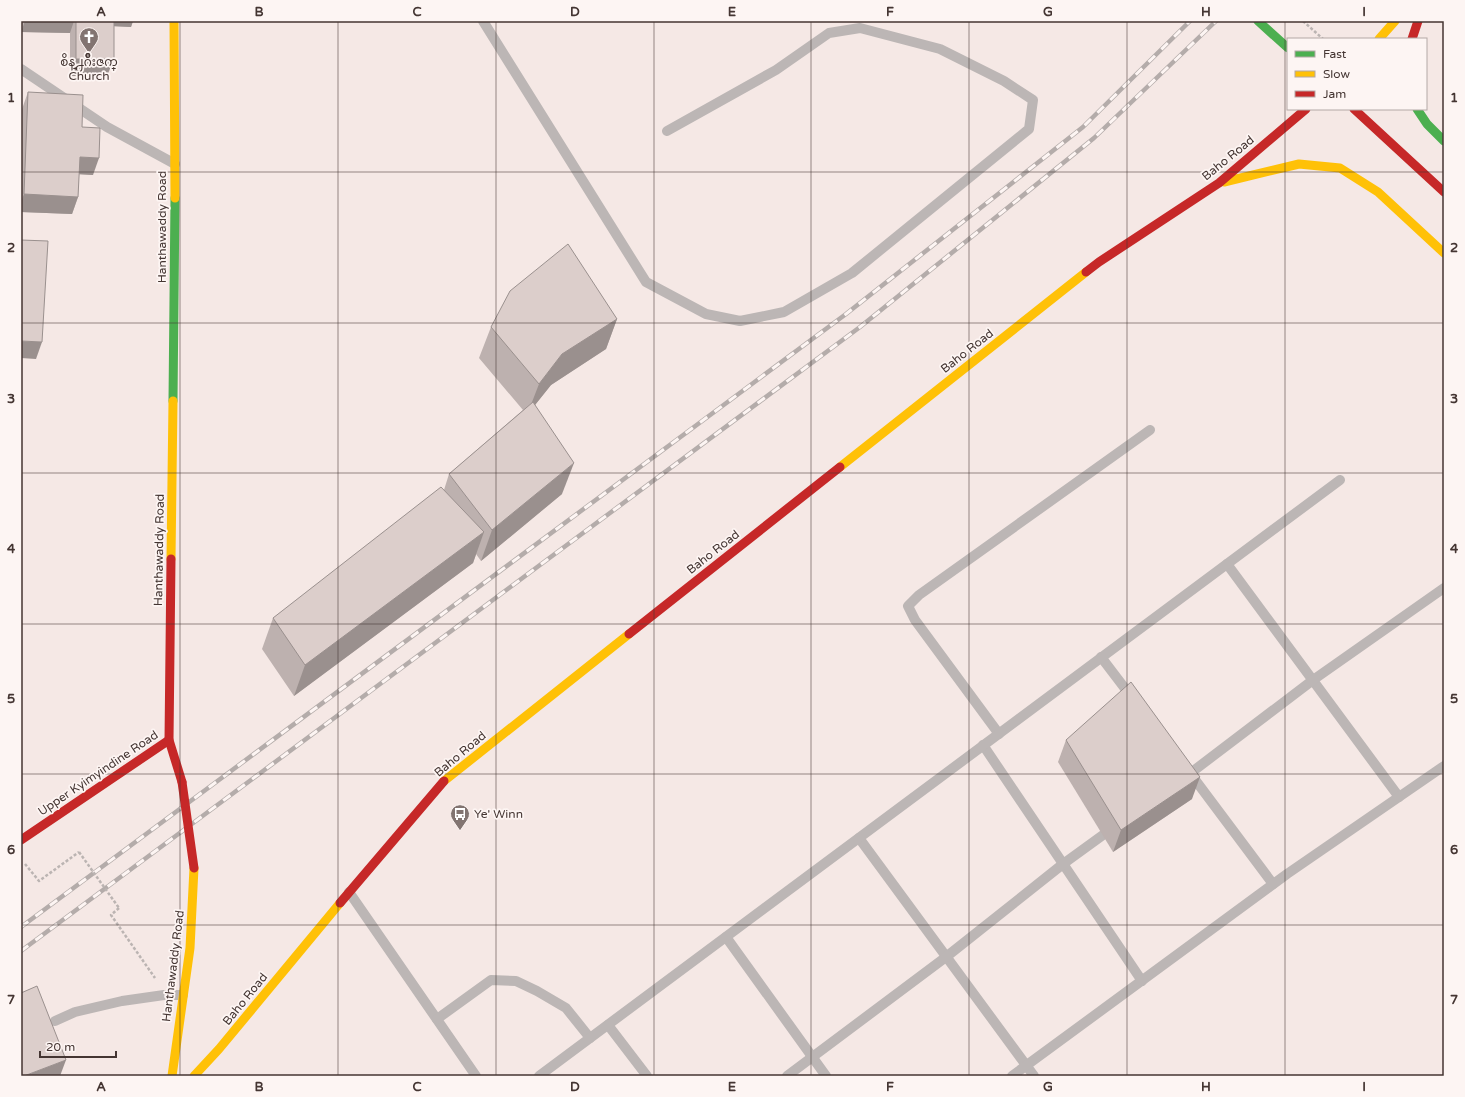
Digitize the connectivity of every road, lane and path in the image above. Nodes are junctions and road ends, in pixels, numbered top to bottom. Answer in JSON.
{"nodes":[{"id":1,"x":174,"y":21,"type":"edge"},
{"id":2,"x":483,"y":21,"type":"edge"},
{"id":3,"x":1258,"y":21,"type":"edge"},
{"id":4,"x":1302,"y":21,"type":"edge"},
{"id":5,"x":1395,"y":21,"type":"edge"},
{"id":6,"x":1418,"y":21,"type":"edge"},
{"id":7,"x":1322,"y":38,"type":"edge"},
{"id":8,"x":1380,"y":38,"type":"edge"},
{"id":9,"x":1412,"y":38,"type":"edge"},
{"id":10,"x":1287,"y":47,"type":"edge"},
{"id":11,"x":21,"y":69,"type":"edge"},
{"id":12,"x":1305,"y":110,"type":"edge"},
{"id":13,"x":1355,"y":110,"type":"edge"},
{"id":14,"x":1418,"y":110,"type":"edge"},
{"id":15,"x":667,"y":131,"type":"dead end"},
{"id":16,"x":1444,"y":141,"type":"edge"},
{"id":17,"x":175,"y":164,"type":"junction"},
{"id":18,"x":1219,"y":183,"type":"junction"},
{"id":19,"x":1444,"y":192,"type":"edge"},
{"id":20,"x":1444,"y":253,"type":"edge"},
{"id":21,"x":1150,"y":430,"type":"dead end"},
{"id":22,"x":1340,"y":480,"type":"dead end"},
{"id":23,"x":1227,"y":564,"type":"junction"},
{"id":24,"x":1444,"y":588,"type":"edge"},
{"id":25,"x":1101,"y":657,"type":"junction"},
{"id":26,"x":1313,"y":680,"type":"junction"},
{"id":27,"x":1138,"y":706,"type":"edge"},
{"id":28,"x":999,"y":734,"type":"junction"},
{"id":29,"x":169,"y":740,"type":"junction"},
{"id":30,"x":983,"y":746,"type":"junction"},
{"id":31,"x":1444,"y":766,"type":"edge"},
{"id":32,"x":1187,"y":771,"type":"junction"},
{"id":33,"x":1177,"y":783,"type":"edge"},
{"id":34,"x":1399,"y":797,"type":"junction"},
{"id":35,"x":1120,"y":823,"type":"edge"},
{"id":36,"x":859,"y":838,"type":"junction"},
{"id":37,"x":21,"y":840,"type":"edge"},
{"id":38,"x":21,"y":860,"type":"edge"},
{"id":39,"x":1063,"y":864,"type":"junction"},
{"id":40,"x":1273,"y":884,"type":"junction"},
{"id":41,"x":349,"y":892,"type":"junction"},
{"id":42,"x":726,"y":937,"type":"junction"},
{"id":43,"x":946,"y":957,"type":"junction"},
{"id":44,"x":161,"y":974,"type":"dead end"},
{"id":45,"x":1142,"y":981,"type":"junction"},
{"id":46,"x":183,"y":995,"type":"junction"},
{"id":47,"x":437,"y":1019,"type":"junction"},
{"id":48,"x":55,"y":1021,"type":"dead end"},
{"id":49,"x":608,"y":1025,"type":"junction"},
{"id":50,"x":590,"y":1038,"type":"junction"},
{"id":51,"x":812,"y":1057,"type":"junction"},
{"id":52,"x":1026,"y":1066,"type":"junction"},
{"id":53,"x":172,"y":1076,"type":"edge"},
{"id":54,"x":194,"y":1076,"type":"edge"},
{"id":55,"x":476,"y":1076,"type":"edge"},
{"id":56,"x":539,"y":1076,"type":"edge"},
{"id":57,"x":647,"y":1076,"type":"edge"},
{"id":58,"x":787,"y":1076,"type":"edge"},
{"id":59,"x":826,"y":1076,"type":"edge"},
{"id":60,"x":1012,"y":1076,"type":"edge"},
{"id":61,"x":1034,"y":1076,"type":"edge"}],
"edges":[{"from":1,"to":17,"type":"main road","name":"Hanthawaddy Road"},
{"from":2,"to":15,"type":"lane"},
{"from":3,"to":10,"type":"main road"},
{"from":4,"to":7,"type":"path"},
{"from":5,"to":8,"type":"main road"},
{"from":6,"to":9,"type":"main road"},
{"from":11,"to":17,"type":"lane"},
{"from":12,"to":18,"type":"main road","name":"Baho Road"},
{"from":13,"to":19,"type":"main road"},
{"from":14,"to":16,"type":"main road"},
{"from":17,"to":29,"type":"main road","name":"Hanthawaddy Road"},
{"from":18,"to":20,"type":"main road"},
{"from":18,"to":41,"type":"main road","name":"Baho Road"},
{"from":21,"to":28,"type":"lane"},
{"from":22,"to":23,"type":"lane"},
{"from":23,"to":25,"type":"lane"},
{"from":23,"to":26,"type":"lane"},
{"from":24,"to":26,"type":"lane"},
{"from":25,"to":27,"type":"lane"},
{"from":25,"to":28,"type":"lane"},
{"from":26,"to":32,"type":"lane"},
{"from":26,"to":34,"type":"lane"},
{"from":28,"to":30,"type":"lane"},
{"from":29,"to":37,"type":"main road","name":"Upper Kyimyindine Road"},
{"from":29,"to":46,"type":"main road","name":"Hanthawaddy Road","bridge":true},
{"from":30,"to":36,"type":"lane"},
{"from":30,"to":39,"type":"lane"},
{"from":31,"to":34,"type":"lane"},
{"from":32,"to":33,"type":"lane"},
{"from":32,"to":40,"type":"lane"},
{"from":34,"to":40,"type":"lane"},
{"from":35,"to":39,"type":"lane"},
{"from":36,"to":42,"type":"lane"},
{"from":36,"to":43,"type":"lane"},
{"from":38,"to":44,"type":"path","bridge":true},
{"from":39,"to":43,"type":"lane"},
{"from":39,"to":45,"type":"lane"},
{"from":40,"to":45,"type":"lane"},
{"from":41,"to":47,"type":"lane"},
{"from":41,"to":54,"type":"main road","name":"Baho Road"},
{"from":42,"to":49,"type":"lane"},
{"from":42,"to":51,"type":"lane"},
{"from":43,"to":51,"type":"lane"},
{"from":43,"to":52,"type":"lane"},
{"from":45,"to":52,"type":"lane"},
{"from":46,"to":48,"type":"lane"},
{"from":46,"to":53,"type":"main road","name":"Hanthawaddy Road"},
{"from":47,"to":50,"type":"lane"},
{"from":47,"to":55,"type":"lane"},
{"from":49,"to":50,"type":"lane"},
{"from":49,"to":57,"type":"lane"},
{"from":50,"to":56,"type":"lane"},
{"from":51,"to":58,"type":"lane"},
{"from":51,"to":59,"type":"lane"},
{"from":52,"to":60,"type":"lane"},
{"from":52,"to":61,"type":"lane"}]}
